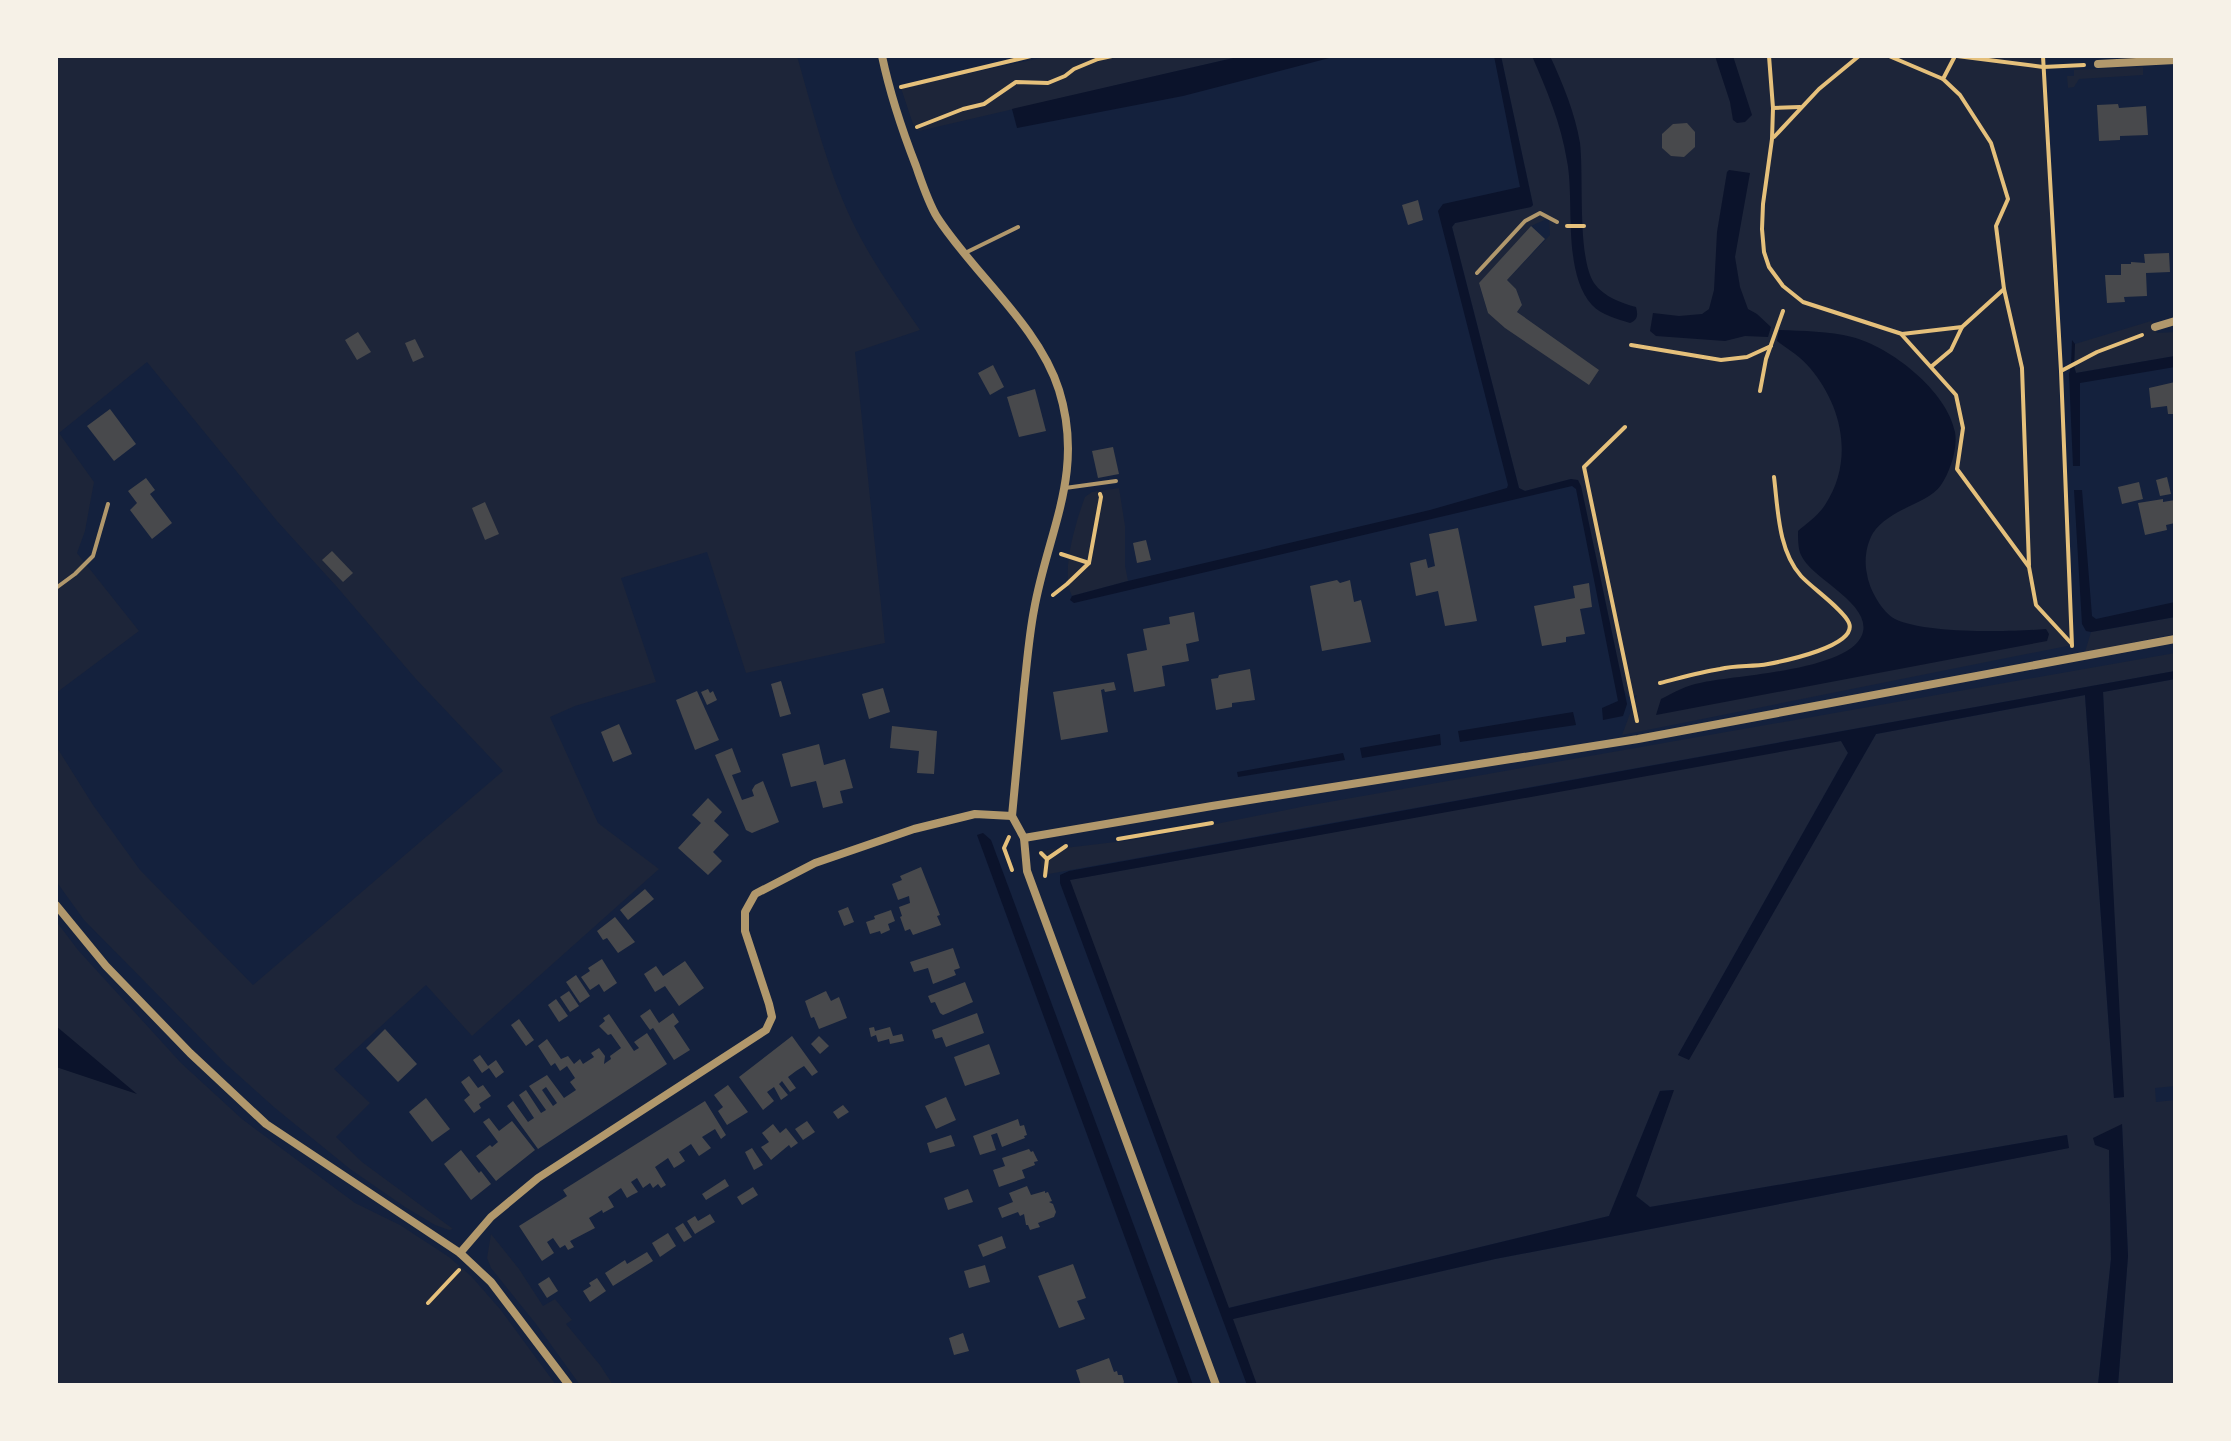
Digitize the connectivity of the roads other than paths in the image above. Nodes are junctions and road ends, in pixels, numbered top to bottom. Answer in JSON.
{"nodes":[{"id":1,"x":882,"y":56,"type":"edge"},
{"id":2,"x":2175,"y":60,"type":"edge"},
{"id":3,"x":2098,"y":64,"type":"road end"},
{"id":4,"x":1557,"y":222,"type":"dead end"},
{"id":5,"x":1018,"y":227,"type":"dead end"},
{"id":6,"x":965,"y":253,"type":"junction"},
{"id":7,"x":1477,"y":273,"type":"dead end"},
{"id":8,"x":2175,"y":321,"type":"edge"},
{"id":9,"x":2155,"y":327,"type":"road end"},
{"id":10,"x":1116,"y":481,"type":"dead end"},
{"id":11,"x":1065,"y":488,"type":"junction"},
{"id":12,"x":108,"y":504,"type":"dead end"},
{"id":13,"x":56,"y":588,"type":"edge"},
{"id":14,"x":2175,"y":639,"type":"edge"},
{"id":15,"x":1012,"y":816,"type":"junction"},
{"id":16,"x":1024,"y":838,"type":"junction"},
{"id":17,"x":56,"y":905,"type":"edge"},
{"id":18,"x":460,"y":1253,"type":"junction"},
{"id":19,"x":569,"y":1385,"type":"edge"},
{"id":20,"x":1216,"y":1385,"type":"edge"}],
"edges":[{"from":1,"to":6,"type":"street"},
{"from":2,"to":3,"type":"street"},
{"from":4,"to":7,"type":"lane"},
{"from":5,"to":6,"type":"lane"},
{"from":6,"to":11,"type":"street"},
{"from":8,"to":9,"type":"street"},
{"from":10,"to":11,"type":"lane"},
{"from":11,"to":15,"type":"street"},
{"from":12,"to":13,"type":"lane"},
{"from":14,"to":16,"type":"street"},
{"from":15,"to":16,"type":"street"},
{"from":15,"to":18,"type":"street"},
{"from":16,"to":20,"type":"street"},
{"from":17,"to":18,"type":"street"},
{"from":18,"to":19,"type":"street"}]}
